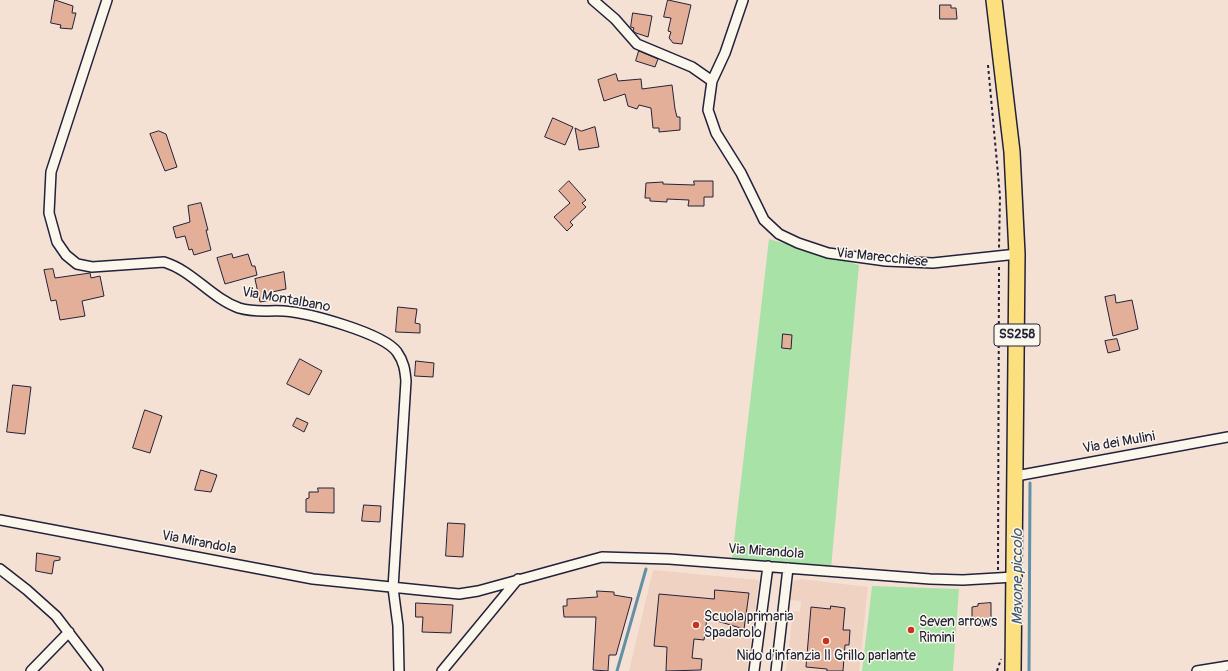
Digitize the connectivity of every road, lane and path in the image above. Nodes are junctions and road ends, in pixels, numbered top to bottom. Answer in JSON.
{"nodes":[{"id":1,"x":107,"y":0,"type":"edge"},
{"id":2,"x":593,"y":0,"type":"edge"},
{"id":3,"x":743,"y":0,"type":"edge"},
{"id":4,"x":994,"y":0,"type":"edge"},
{"id":5,"x":987,"y":58,"type":"dead end"},
{"id":6,"x":712,"y":81,"type":"junction"},
{"id":7,"x":999,"y":253,"type":"dead end"},
{"id":8,"x":1017,"y":254,"type":"junction"},
{"id":9,"x":999,"y":259,"type":"dead end"},
{"id":10,"x":1228,"y":437,"type":"edge"},
{"id":11,"x":1016,"y":476,"type":"junction"},
{"id":12,"x":0,"y":520,"type":"edge"},
{"id":13,"x":768,"y":566,"type":"junction"},
{"id":14,"x":788,"y":568,"type":"junction"},
{"id":15,"x":0,"y":569,"type":"edge"},
{"id":16,"x":998,"y":570,"type":"dead end"},
{"id":17,"x":1014,"y":577,"type":"junction"},
{"id":18,"x":518,"y":579,"type":"junction"},
{"id":19,"x":393,"y":588,"type":"junction"},
{"id":20,"x":69,"y":632,"type":"junction"},
{"id":21,"x":1228,"y":666,"type":"edge"},
{"id":22,"x":31,"y":671,"type":"edge"},
{"id":23,"x":98,"y":671,"type":"edge"},
{"id":24,"x":399,"y":671,"type":"edge"},
{"id":25,"x":442,"y":671,"type":"edge"},
{"id":26,"x":754,"y":671,"type":"edge"},
{"id":27,"x":776,"y":671,"type":"edge"},
{"id":28,"x":1013,"y":671,"type":"edge"},
{"id":29,"x":1197,"y":671,"type":"edge"}],
"edges":[{"from":1,"to":19,"type":"street","name":"Via Montalbano"},
{"from":2,"to":6,"type":"street"},
{"from":3,"to":6,"type":"street","name":"Via Marecchiese"},
{"from":4,"to":8,"type":"main road","number":"SS258"},
{"from":5,"to":7,"type":"path"},
{"from":6,"to":8,"type":"street","name":"Via Marecchiese"},
{"from":8,"to":11,"type":"main road","number":"SS258"},
{"from":9,"to":16,"type":"path"},
{"from":10,"to":11,"type":"street","name":"Via dei Mulini"},
{"from":11,"to":17,"type":"main road","number":"SS258"},
{"from":12,"to":19,"type":"street","name":"Via Mirandola"},
{"from":13,"to":14,"type":"street","name":"Via Mirandola"},
{"from":13,"to":18,"type":"street","name":"Via Mirandola"},
{"from":13,"to":26,"type":"street"},
{"from":14,"to":17,"type":"street","name":"Via Mirandola"},
{"from":14,"to":27,"type":"street"},
{"from":15,"to":20,"type":"street"},
{"from":17,"to":28,"type":"main road","number":"SS258"},
{"from":18,"to":19,"type":"street","name":"Via Mirandola"},
{"from":18,"to":25,"type":"street"},
{"from":19,"to":24,"type":"street"},
{"from":20,"to":22,"type":"street"},
{"from":20,"to":23,"type":"street"},
{"from":21,"to":29,"type":"street"}]}
